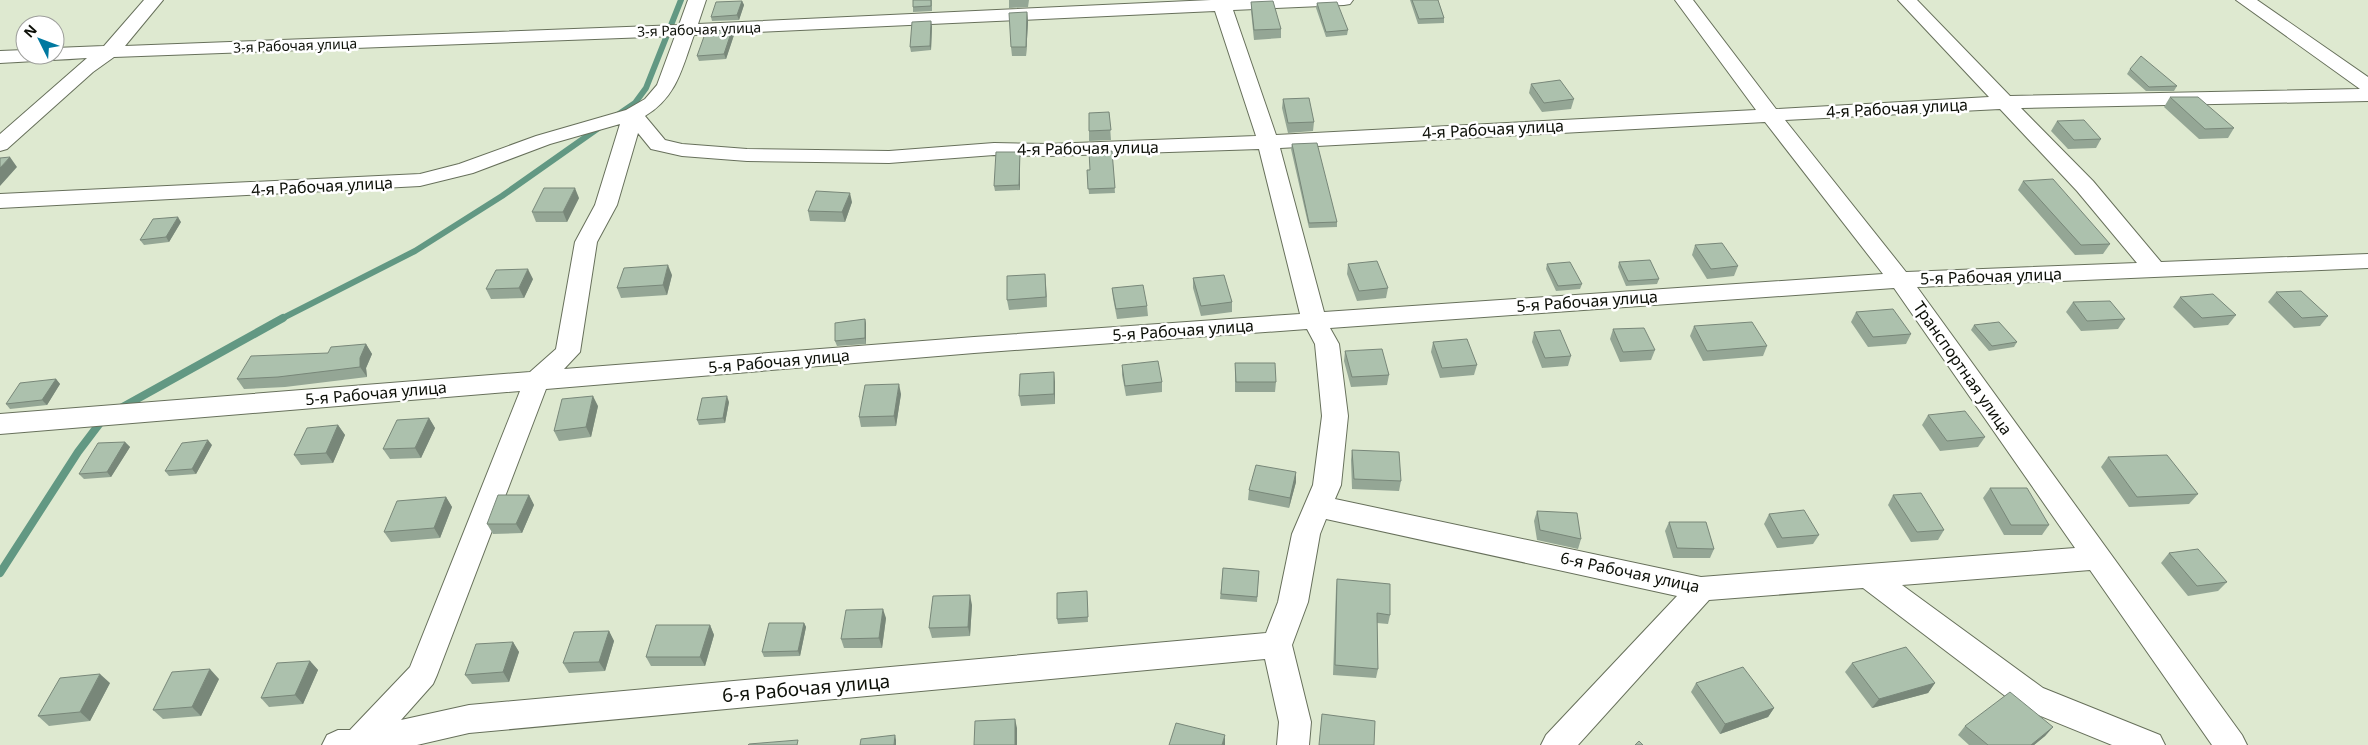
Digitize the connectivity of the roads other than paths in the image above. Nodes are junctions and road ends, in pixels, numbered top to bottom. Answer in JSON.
{"nodes":[{"id":1,"x":154,"y":0,"type":"edge"},
{"id":2,"x":698,"y":0,"type":"edge"},
{"id":3,"x":1344,"y":0,"type":"edge"},
{"id":4,"x":1684,"y":0,"type":"edge"},
{"id":5,"x":1907,"y":0,"type":"edge"},
{"id":6,"x":2245,"y":0,"type":"edge"},
{"id":7,"x":1221,"y":3,"type":"edge"},
{"id":8,"x":686,"y":30,"type":"junction"},
{"id":9,"x":109,"y":52,"type":"junction"},
{"id":10,"x":65,"y":54,"type":"edge"},
{"id":11,"x":15,"y":56,"type":"edge"},
{"id":12,"x":0,"y":57,"type":"edge"},
{"id":13,"x":2368,"y":86,"type":"edge"},
{"id":14,"x":2368,"y":95,"type":"edge"},
{"id":15,"x":2007,"y":102,"type":"junction"},
{"id":16,"x":633,"y":114,"type":"junction"},
{"id":17,"x":1770,"y":115,"type":"junction"},
{"id":18,"x":1268,"y":142,"type":"junction"},
{"id":19,"x":0,"y":145,"type":"edge"},
{"id":20,"x":0,"y":201,"type":"edge"},
{"id":21,"x":2368,"y":261,"type":"edge"},
{"id":22,"x":2156,"y":270,"type":"junction"},
{"id":23,"x":1900,"y":280,"type":"junction"},
{"id":24,"x":1314,"y":320,"type":"junction"},
{"id":25,"x":537,"y":380,"type":"junction"},
{"id":26,"x":0,"y":424,"type":"edge"},
{"id":27,"x":1318,"y":506,"type":"junction"},
{"id":28,"x":2097,"y":558,"type":"junction"},
{"id":29,"x":1868,"y":576,"type":"junction"},
{"id":30,"x":1701,"y":589,"type":"junction"},
{"id":31,"x":1277,"y":645,"type":"junction"},
{"id":32,"x":351,"y":744,"type":"edge"},
{"id":33,"x":1294,"y":745,"type":"edge"},
{"id":34,"x":1557,"y":745,"type":"edge"},
{"id":35,"x":2149,"y":745,"type":"edge"},
{"id":36,"x":2231,"y":745,"type":"edge"}],
"edges":[{"from":1,"to":9,"type":"street"},
{"from":2,"to":8,"type":"street","name":"4-я Рабочая улица"},
{"from":3,"to":7,"type":"street","name":"3-я Рабочая улица"},
{"from":4,"to":17,"type":"street","name":"Транспортная улица"},
{"from":5,"to":15,"type":"street"},
{"from":6,"to":13,"type":"street"},
{"from":7,"to":8,"type":"street","name":"3-я Рабочая улица"},
{"from":7,"to":18,"type":"street"},
{"from":8,"to":9,"type":"street","name":"3-я Рабочая улица"},
{"from":8,"to":16,"type":"street","name":"4-я Рабочая улица"},
{"from":9,"to":10,"type":"street","name":"3-я Рабочая улица"},
{"from":9,"to":19,"type":"street"},
{"from":11,"to":12,"type":"street"},
{"from":14,"to":15,"type":"street","name":"4-я Рабочая улица"},
{"from":15,"to":17,"type":"street","name":"4-я Рабочая улица"},
{"from":15,"to":22,"type":"street"},
{"from":16,"to":18,"type":"street","name":"4-я Рабочая улица"},
{"from":16,"to":20,"type":"street","name":"4-я Рабочая улица"},
{"from":16,"to":25,"type":"street"},
{"from":17,"to":18,"type":"street","name":"4-я Рабочая улица"},
{"from":17,"to":23,"type":"street","name":"Транспортная улица"},
{"from":18,"to":24,"type":"street"},
{"from":21,"to":22,"type":"street","name":"5-я Рабочая улица"},
{"from":22,"to":23,"type":"street","name":"5-я Рабочая улица"},
{"from":23,"to":24,"type":"street","name":"5-я Рабочая улица"},
{"from":23,"to":28,"type":"street","name":"Транспортная улица"},
{"from":24,"to":25,"type":"street","name":"5-я Рабочая улица"},
{"from":24,"to":27,"type":"street"},
{"from":25,"to":26,"type":"street","name":"5-я Рабочая улица"},
{"from":25,"to":32,"type":"street"},
{"from":27,"to":30,"type":"street","name":"6-я Рабочая улица"},
{"from":27,"to":31,"type":"street"},
{"from":28,"to":29,"type":"street","name":"6-я Рабочая улица"},
{"from":28,"to":36,"type":"street","name":"Транспортная улица"},
{"from":29,"to":30,"type":"street","name":"6-я Рабочая улица"},
{"from":29,"to":35,"type":"street"},
{"from":30,"to":34,"type":"street"},
{"from":31,"to":32,"type":"street","name":"6-я Рабочая улица"},
{"from":31,"to":33,"type":"street"}]}
